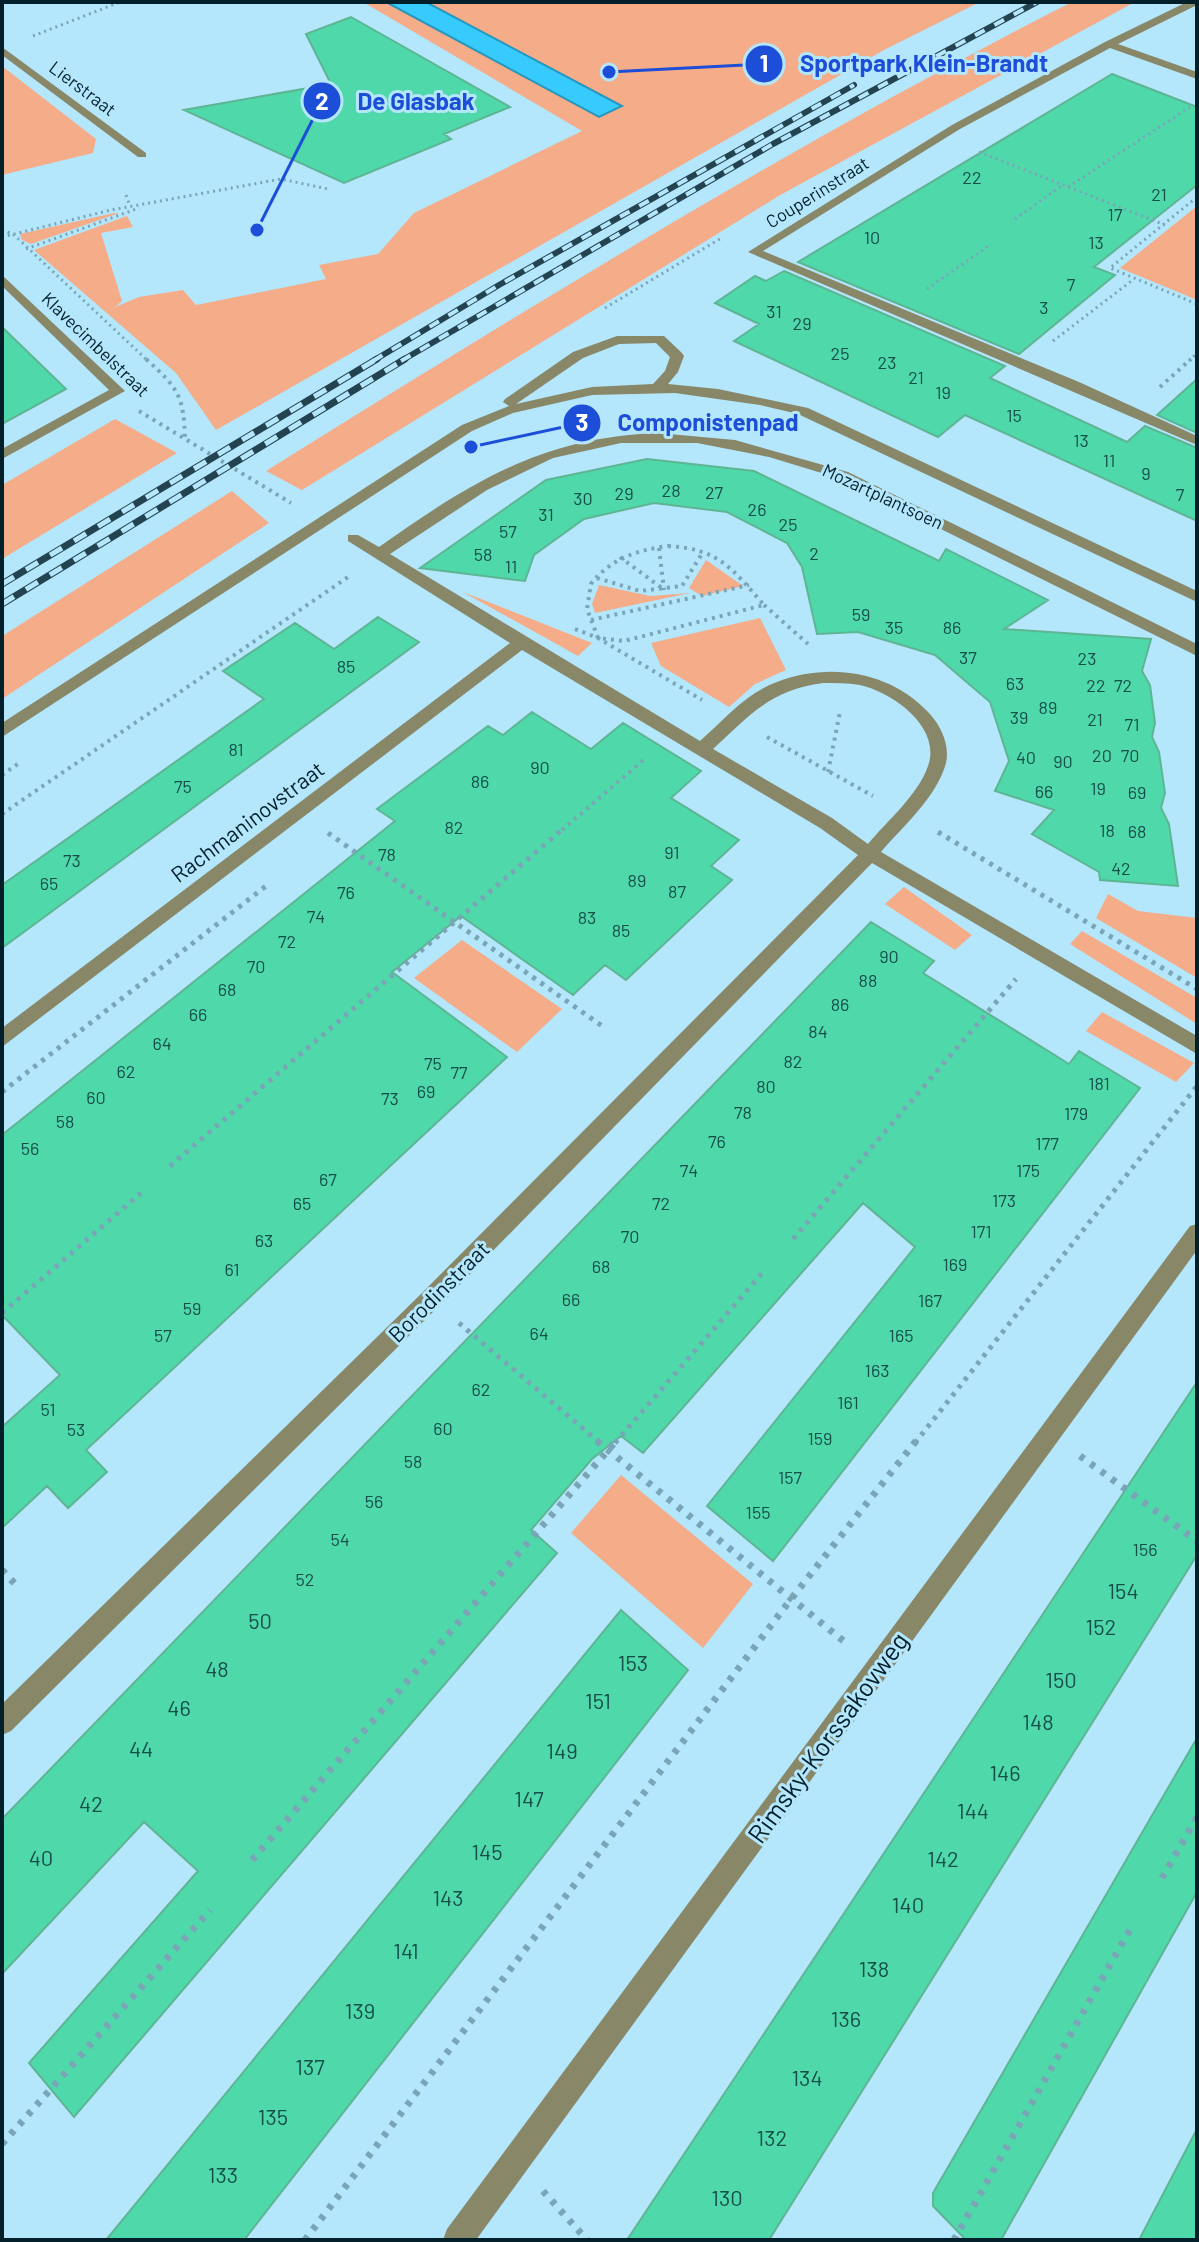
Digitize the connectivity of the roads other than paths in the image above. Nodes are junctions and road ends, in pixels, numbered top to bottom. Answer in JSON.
{"nodes":[{"id":1,"x":1195,"y":2,"type":"edge"},
{"id":2,"x":1109,"y":44,"type":"junction"},
{"id":3,"x":2,"y":50,"type":"edge"},
{"id":4,"x":1197,"y":76,"type":"edge"},
{"id":5,"x":142,"y":155,"type":"dead end"},
{"id":6,"x":2,"y":279,"type":"edge"},
{"id":7,"x":658,"y":387,"type":"junction"},
{"id":8,"x":487,"y":418,"type":"junction"},
{"id":9,"x":1197,"y":441,"type":"edge"},
{"id":10,"x":2,"y":455,"type":"edge"},
{"id":11,"x":353,"y":538,"type":"dead end"},
{"id":12,"x":380,"y":554,"type":"junction"},
{"id":13,"x":1197,"y":597,"type":"edge"},
{"id":14,"x":522,"y":642,"type":"junction"},
{"id":15,"x":1197,"y":651,"type":"edge"},
{"id":16,"x":2,"y":731,"type":"edge"},
{"id":17,"x":702,"y":749,"type":"junction"},
{"id":18,"x":870,"y":854,"type":"junction"},
{"id":19,"x":2,"y":1039,"type":"edge"},
{"id":20,"x":1197,"y":1046,"type":"edge"},
{"id":21,"x":1197,"y":1233,"type":"edge"},
{"id":22,"x":2,"y":1722,"type":"edge"},
{"id":23,"x":458,"y":2240,"type":"edge"}],
"edges":[{"from":1,"to":2,"type":"street","name":"Couperinstraat"},
{"from":2,"to":4,"type":"street"},
{"from":2,"to":9,"type":"street","name":"Couperinstraat"},
{"from":3,"to":5,"type":"street","name":"Lierstraat"},
{"from":6,"to":10,"type":"street","name":"Klavecimbelstraat"},
{"from":7,"to":8,"type":"street"},
{"from":7,"to":8,"type":"street"},
{"from":7,"to":13,"type":"street"},
{"from":8,"to":16,"type":"street"},
{"from":11,"to":12,"type":"street"},
{"from":12,"to":14,"type":"street"},
{"from":12,"to":15,"type":"street","name":"Mozartplantsoen"},
{"from":14,"to":17,"type":"street"},
{"from":14,"to":19,"type":"street","name":"Rachmaninovstraat"},
{"from":17,"to":18,"type":"street"},
{"from":17,"to":18,"type":"street"},
{"from":18,"to":20,"type":"street"},
{"from":18,"to":22,"type":"street","name":"Borodinstraat"},
{"from":21,"to":23,"type":"street","name":"Rimsky-Korssakovweg"}]}
